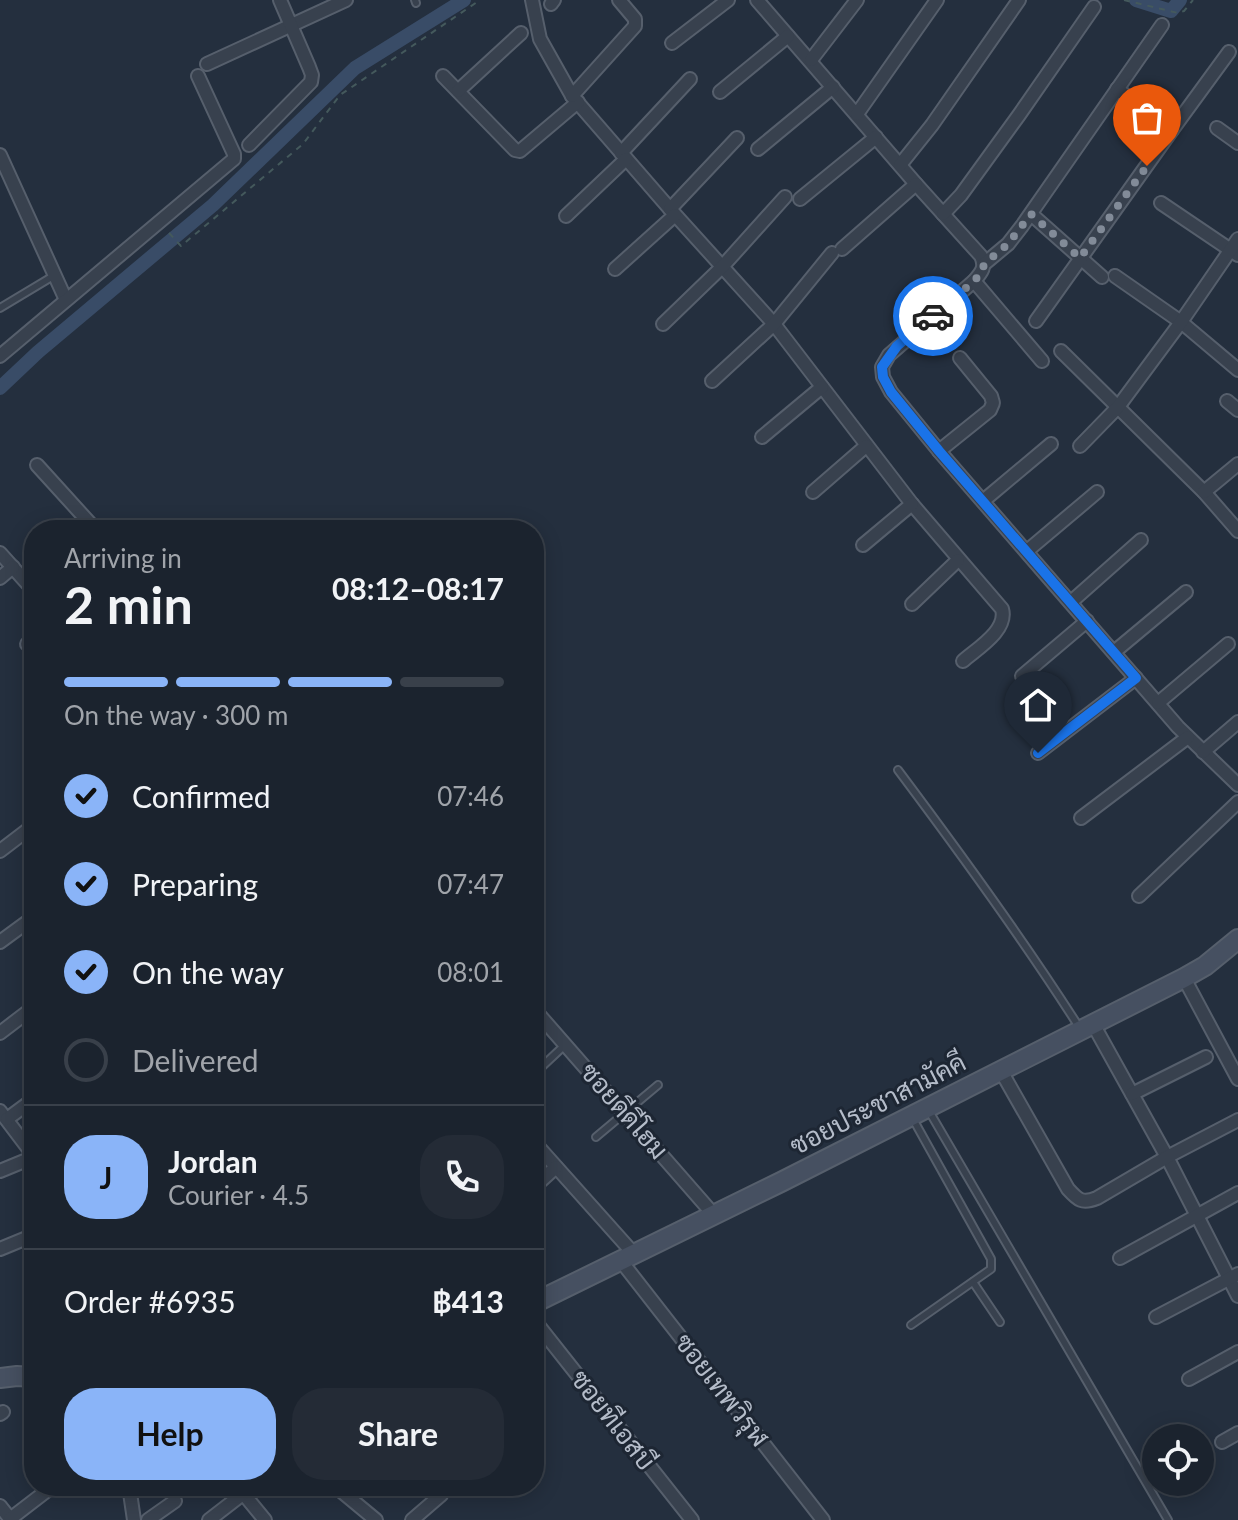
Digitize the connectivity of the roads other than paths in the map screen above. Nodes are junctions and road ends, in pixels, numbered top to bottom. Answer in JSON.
{"nodes":[{"id":1,"x":280,"y":0,"type":"edge"},
{"id":2,"x":346,"y":0,"type":"edge"},
{"id":3,"x":532,"y":0,"type":"edge"},
{"id":4,"x":619,"y":0,"type":"edge"},
{"id":5,"x":728,"y":0,"type":"edge"},
{"id":6,"x":757,"y":0,"type":"edge"},
{"id":7,"x":776,"y":0,"type":"edge"},
{"id":8,"x":857,"y":0,"type":"edge"},
{"id":9,"x":937,"y":0,"type":"edge"},
{"id":10,"x":1019,"y":0,"type":"edge"},
{"id":11,"x":1094,"y":7,"type":"dead end"},
{"id":12,"x":768,"y":12,"type":"junction"},
{"id":13,"x":1162,"y":25,"type":"dead end"},
{"id":14,"x":291,"y":26,"type":"junction"},
{"id":15,"x":521,"y":33,"type":"dead end"},
{"id":16,"x":788,"y":36,"type":"junction"},
{"id":17,"x":672,"y":43,"type":"dead end"},
{"id":18,"x":1229,"y":52,"type":"dead end"},
{"id":19,"x":811,"y":60,"type":"junction"},
{"id":20,"x":207,"y":64,"type":"dead end"},
{"id":21,"x":198,"y":76,"type":"dead end"},
{"id":22,"x":443,"y":76,"type":"dead end"},
{"id":23,"x":690,"y":79,"type":"dead end"},
{"id":24,"x":833,"y":87,"type":"junction"},
{"id":25,"x":1117,"y":89,"type":"junction"},
{"id":26,"x":458,"y":91,"type":"junction"},
{"id":27,"x":720,"y":92,"type":"dead end"},
{"id":28,"x":575,"y":99,"type":"junction"},
{"id":29,"x":857,"y":114,"type":"junction"},
{"id":30,"x":1217,"y":128,"type":"dead end"},
{"id":31,"x":1172,"y":130,"type":"junction"},
{"id":32,"x":876,"y":137,"type":"junction"},
{"id":33,"x":737,"y":138,"type":"dead end"},
{"id":34,"x":1238,"y":143,"type":"edge"},
{"id":35,"x":249,"y":145,"type":"dead end"},
{"id":36,"x":758,"y":149,"type":"dead end"},
{"id":37,"x":0,"y":155,"type":"edge"},
{"id":38,"x":623,"y":156,"type":"junction"},
{"id":39,"x":900,"y":165,"type":"junction"},
{"id":40,"x":916,"y":184,"type":"junction"},
{"id":41,"x":785,"y":197,"type":"dead end"},
{"id":42,"x":800,"y":199,"type":"dead end"},
{"id":43,"x":1161,"y":203,"type":"dead end"},
{"id":44,"x":672,"y":212,"type":"junction"},
{"id":45,"x":943,"y":214,"type":"junction"},
{"id":46,"x":1031,"y":214,"type":"junction"},
{"id":47,"x":566,"y":216,"type":"dead end"},
{"id":48,"x":1236,"y":248,"type":"edge"},
{"id":49,"x":1080,"y":258,"type":"junction"},
{"id":50,"x":984,"y":264,"type":"junction"},
{"id":51,"x":722,"y":267,"type":"junction"},
{"id":52,"x":615,"y":269,"type":"dead end"},
{"id":53,"x":55,"y":275,"type":"junction"},
{"id":54,"x":974,"y":281,"type":"junction"},
{"id":55,"x":66,"y":300,"type":"junction"},
{"id":56,"x":0,"y":308,"type":"edge"},
{"id":57,"x":1036,"y":321,"type":"dead end"},
{"id":58,"x":1181,"y":322,"type":"junction"},
{"id":59,"x":663,"y":324,"type":"dead end"},
{"id":60,"x":774,"y":324,"type":"junction"},
{"id":61,"x":1061,"y":351,"type":"dead end"},
{"id":62,"x":0,"y":356,"type":"edge"},
{"id":63,"x":960,"y":358,"type":"dead end"},
{"id":64,"x":1042,"y":361,"type":"dead end"},
{"id":65,"x":1238,"y":370,"type":"edge"},
{"id":66,"x":712,"y":381,"type":"dead end"},
{"id":67,"x":822,"y":387,"type":"junction"},
{"id":68,"x":1227,"y":401,"type":"dead end"},
{"id":69,"x":1118,"y":407,"type":"junction"},
{"id":70,"x":1238,"y":410,"type":"edge"},
{"id":71,"x":762,"y":437,"type":"dead end"},
{"id":72,"x":1051,"y":444,"type":"dead end"},
{"id":73,"x":866,"y":446,"type":"junction"},
{"id":74,"x":1080,"y":446,"type":"dead end"},
{"id":75,"x":939,"y":451,"type":"junction"},
{"id":76,"x":1238,"y":464,"type":"edge"},
{"id":77,"x":37,"y":465,"type":"dead end"},
{"id":78,"x":813,"y":492,"type":"dead end"},
{"id":79,"x":1097,"y":492,"type":"dead end"},
{"id":80,"x":1204,"y":492,"type":"junction"},
{"id":81,"x":983,"y":501,"type":"junction"},
{"id":82,"x":912,"y":504,"type":"junction"},
{"id":83,"x":87,"y":520,"type":"edge"},
{"id":84,"x":1238,"y":531,"type":"edge"},
{"id":85,"x":1141,"y":540,"type":"dead end"},
{"id":86,"x":863,"y":545,"type":"dead end"},
{"id":87,"x":1027,"y":551,"type":"junction"},
{"id":88,"x":0,"y":553,"type":"edge"},
{"id":89,"x":958,"y":560,"type":"junction"},
{"id":90,"x":13,"y":567,"type":"junction"},
{"id":91,"x":0,"y":578,"type":"edge"},
{"id":92,"x":24,"y":580,"type":"edge"},
{"id":93,"x":1186,"y":592,"type":"dead end"},
{"id":94,"x":1071,"y":602,"type":"junction"},
{"id":95,"x":912,"y":604,"type":"dead end"},
{"id":96,"x":1087,"y":621,"type":"junction"},
{"id":97,"x":1228,"y":644,"type":"dead end"},
{"id":98,"x":1114,"y":652,"type":"junction"},
{"id":99,"x":963,"y":661,"type":"dead end"},
{"id":100,"x":1022,"y":676,"type":"dead end"},
{"id":101,"x":1136,"y":678,"type":"junction"},
{"id":102,"x":1158,"y":703,"type":"junction"},
{"id":103,"x":1238,"y":722,"type":"edge"},
{"id":104,"x":1188,"y":737,"type":"junction"},
{"id":105,"x":1203,"y":752,"type":"junction"},
{"id":106,"x":1038,"y":753,"type":"dead end"},
{"id":107,"x":898,"y":770,"type":"dead end"},
{"id":108,"x":1238,"y":785,"type":"edge"},
{"id":109,"x":1238,"y":802,"type":"edge"},
{"id":110,"x":1081,"y":818,"type":"dead end"},
{"id":111,"x":24,"y":833,"type":"edge"},
{"id":112,"x":0,"y":851,"type":"edge"},
{"id":113,"x":1139,"y":896,"type":"dead end"},
{"id":114,"x":24,"y":924,"type":"edge"},
{"id":115,"x":1238,"y":939,"type":"edge"},
{"id":116,"x":0,"y":942,"type":"edge"},
{"id":117,"x":1184,"y":978,"type":"junction"},
{"id":118,"x":24,"y":1015,"type":"edge"},
{"id":119,"x":544,"y":1020,"type":"edge"},
{"id":120,"x":1087,"y":1027,"type":"junction"},
{"id":121,"x":0,"y":1033,"type":"edge"},
{"id":122,"x":566,"y":1044,"type":"junction"},
{"id":123,"x":1206,"y":1057,"type":"dead end"},
{"id":124,"x":544,"y":1065,"type":"edge"},
{"id":125,"x":1001,"y":1071,"type":"junction"},
{"id":126,"x":1237,"y":1073,"type":"edge"},
{"id":127,"x":658,"y":1085,"type":"dead end"},
{"id":128,"x":1132,"y":1094,"type":"junction"},
{"id":129,"x":24,"y":1104,"type":"edge"},
{"id":130,"x":625,"y":1112,"type":"junction"},
{"id":131,"x":919,"y":1112,"type":"junction"},
{"id":132,"x":3,"y":1115,"type":"edge"},
{"id":133,"x":1238,"y":1120,"type":"edge"},
{"id":134,"x":596,"y":1137,"type":"dead end"},
{"id":135,"x":24,"y":1143,"type":"edge"},
{"id":136,"x":544,"y":1153,"type":"edge"},
{"id":137,"x":1167,"y":1157,"type":"junction"},
{"id":138,"x":24,"y":1160,"type":"edge"},
{"id":139,"x":556,"y":1167,"type":"junction"},
{"id":140,"x":0,"y":1171,"type":"edge"},
{"id":141,"x":544,"y":1178,"type":"edge"},
{"id":142,"x":1238,"y":1193,"type":"edge"},
{"id":143,"x":714,"y":1215,"type":"junction"},
{"id":144,"x":1197,"y":1215,"type":"junction"},
{"id":145,"x":24,"y":1239,"type":"edge"},
{"id":146,"x":0,"y":1249,"type":"edge"},
{"id":147,"x":627,"y":1258,"type":"junction"},
{"id":148,"x":1120,"y":1258,"type":"dead end"},
{"id":149,"x":1233,"y":1276,"type":"edge"},
{"id":150,"x":973,"y":1282,"type":"junction"},
{"id":151,"x":1238,"y":1296,"type":"edge"},
{"id":152,"x":544,"y":1298,"type":"edge"},
{"id":153,"x":1156,"y":1317,"type":"dead end"},
{"id":154,"x":1000,"y":1322,"type":"dead end"},
{"id":155,"x":911,"y":1325,"type":"dead end"},
{"id":156,"x":544,"y":1333,"type":"edge"},
{"id":157,"x":1238,"y":1352,"type":"edge"},
{"id":158,"x":24,"y":1376,"type":"edge"},
{"id":159,"x":0,"y":1378,"type":"edge"},
{"id":160,"x":1189,"y":1379,"type":"dead end"},
{"id":161,"x":1238,"y":1433,"type":"edge"},
{"id":162,"x":1222,"y":1442,"type":"dead end"},
{"id":163,"x":40,"y":1496,"type":"edge"},
{"id":164,"x":130,"y":1496,"type":"edge"},
{"id":165,"x":236,"y":1496,"type":"edge"},
{"id":166,"x":249,"y":1496,"type":"edge"},
{"id":167,"x":347,"y":1496,"type":"edge"},
{"id":168,"x":440,"y":1496,"type":"edge"},
{"id":169,"x":175,"y":1501,"type":"dead end"},
{"id":170,"x":0,"y":1506,"type":"edge"},
{"id":171,"x":10,"y":1519,"type":"edge"},
{"id":172,"x":134,"y":1520,"type":"edge"},
{"id":173,"x":148,"y":1520,"type":"edge"},
{"id":174,"x":209,"y":1520,"type":"edge"},
{"id":175,"x":265,"y":1520,"type":"edge"},
{"id":176,"x":376,"y":1520,"type":"edge"},
{"id":177,"x":412,"y":1520,"type":"edge"},
{"id":178,"x":692,"y":1520,"type":"edge"},
{"id":179,"x":823,"y":1520,"type":"edge"},
{"id":180,"x":1168,"y":1520,"type":"edge"}],
"edges":[{"from":1,"to":14,"type":"street"},
{"from":2,"to":14,"type":"street"},
{"from":3,"to":28,"type":"street"},
{"from":4,"to":28,"type":"street"},
{"from":5,"to":17,"type":"street"},
{"from":6,"to":12,"type":"street"},
{"from":7,"to":12,"type":"street"},
{"from":8,"to":19,"type":"street"},
{"from":9,"to":29,"type":"street"},
{"from":10,"to":39,"type":"street"},
{"from":11,"to":45,"type":"street"},
{"from":12,"to":16,"type":"street"},
{"from":13,"to":25,"type":"street"},
{"from":14,"to":20,"type":"street"},
{"from":14,"to":35,"type":"street"},
{"from":15,"to":26,"type":"street"},
{"from":16,"to":19,"type":"street"},
{"from":16,"to":27,"type":"street"},
{"from":18,"to":31,"type":"street"},
{"from":19,"to":24,"type":"street"},
{"from":21,"to":55,"type":"street"},
{"from":22,"to":26,"type":"street"},
{"from":23,"to":38,"type":"street"},
{"from":24,"to":29,"type":"street"},
{"from":24,"to":36,"type":"street"},
{"from":25,"to":31,"type":"street"},
{"from":25,"to":46,"type":"street"},
{"from":26,"to":28,"type":"street"},
{"from":28,"to":38,"type":"street"},
{"from":29,"to":32,"type":"street"},
{"from":30,"to":34,"type":"street"},
{"from":31,"to":49,"type":"street"},
{"from":32,"to":39,"type":"street"},
{"from":32,"to":42,"type":"street"},
{"from":33,"to":44,"type":"street"},
{"from":37,"to":53,"type":"street"},
{"from":38,"to":44,"type":"street"},
{"from":38,"to":47,"type":"street"},
{"from":39,"to":40,"type":"street"},
{"from":40,"to":45,"type":"street"},
{"from":40,"to":60,"type":"street"},
{"from":41,"to":51,"type":"street"},
{"from":43,"to":48,"type":"street"},
{"from":44,"to":51,"type":"street"},
{"from":44,"to":52,"type":"street"},
{"from":45,"to":50,"type":"street"},
{"from":46,"to":49,"type":"street"},
{"from":46,"to":50,"type":"street"},
{"from":48,"to":58,"type":"street"},
{"from":49,"to":57,"type":"street"},
{"from":49,"to":58,"type":"street"},
{"from":50,"to":54,"type":"street"},
{"from":51,"to":59,"type":"street"},
{"from":51,"to":60,"type":"street"},
{"from":53,"to":55,"type":"street"},
{"from":53,"to":56,"type":"lane"},
{"from":54,"to":64,"type":"street"},
{"from":54,"to":75,"type":"street"},
{"from":55,"to":62,"type":"street"},
{"from":58,"to":65,"type":"street"},
{"from":58,"to":69,"type":"street"},
{"from":60,"to":66,"type":"street"},
{"from":60,"to":67,"type":"street"},
{"from":61,"to":69,"type":"street"},
{"from":63,"to":75,"type":"street"},
{"from":67,"to":71,"type":"street"},
{"from":67,"to":73,"type":"street"},
{"from":68,"to":70,"type":"street"},
{"from":69,"to":74,"type":"street"},
{"from":69,"to":80,"type":"street"},
{"from":72,"to":81,"type":"street"},
{"from":73,"to":78,"type":"street"},
{"from":73,"to":82,"type":"street"},
{"from":75,"to":81,"type":"street"},
{"from":76,"to":80,"type":"street"},
{"from":77,"to":83,"type":"street"},
{"from":79,"to":87,"type":"street"},
{"from":80,"to":84,"type":"street"},
{"from":81,"to":87,"type":"street"},
{"from":82,"to":86,"type":"street"},
{"from":82,"to":89,"type":"street"},
{"from":85,"to":94,"type":"street"},
{"from":87,"to":94,"type":"street"},
{"from":88,"to":90,"type":"street"},
{"from":89,"to":95,"type":"street"},
{"from":89,"to":99,"type":"street"},
{"from":90,"to":91,"type":"street"},
{"from":90,"to":92,"type":"street"},
{"from":93,"to":98,"type":"street"},
{"from":94,"to":96,"type":"street"},
{"from":96,"to":98,"type":"street"},
{"from":96,"to":100,"type":"street"},
{"from":97,"to":102,"type":"street"},
{"from":98,"to":101,"type":"street"},
{"from":101,"to":102,"type":"street"},
{"from":101,"to":106,"type":"street"},
{"from":102,"to":104,"type":"street"},
{"from":103,"to":105,"type":"street"},
{"from":104,"to":105,"type":"street"},
{"from":104,"to":110,"type":"street"},
{"from":105,"to":108,"type":"street"},
{"from":107,"to":120,"type":"lane"},
{"from":109,"to":113,"type":"street"},
{"from":111,"to":112,"type":"street"},
{"from":114,"to":116,"type":"street"},
{"from":115,"to":117,"type":"street","name":"ซอยประชาสามัคคี"},
{"from":117,"to":120,"type":"street","name":"ซอยประชาสามัคคี"},
{"from":117,"to":126,"type":"street"},
{"from":118,"to":121,"type":"street"},
{"from":119,"to":122,"type":"street","name":"ซอยดีดีโฮม"},
{"from":120,"to":125,"type":"street","name":"ซอยประชาสามัคคี"},
{"from":120,"to":128,"type":"street"},
{"from":122,"to":124,"type":"lane"},
{"from":122,"to":130,"type":"street","name":"ซอยดีดีโฮม"},
{"from":123,"to":128,"type":"street"},
{"from":125,"to":131,"type":"street","name":"ซอยประชาสามัคคี"},
{"from":125,"to":137,"type":"street"},
{"from":127,"to":130,"type":"lane"},
{"from":128,"to":137,"type":"street"},
{"from":129,"to":132,"type":"street"},
{"from":130,"to":134,"type":"lane"},
{"from":130,"to":143,"type":"street","name":"ซอยดีดีโฮม"},
{"from":131,"to":143,"type":"street","name":"ซอยประชาสามัคคี"},
{"from":131,"to":150,"type":"lane"},
{"from":131,"to":180,"type":"lane"},
{"from":132,"to":135,"type":"street"},
{"from":133,"to":137,"type":"street"},
{"from":136,"to":139,"type":"street","name":"ซอยเทพวิรุฬ"},
{"from":137,"to":144,"type":"street"},
{"from":138,"to":140,"type":"street"},
{"from":139,"to":141,"type":"street"},
{"from":139,"to":147,"type":"street","name":"ซอยเทพวิรุฬ"},
{"from":142,"to":144,"type":"street"},
{"from":143,"to":147,"type":"street","name":"ซอยประชาสามัคคี"},
{"from":144,"to":148,"type":"street"},
{"from":144,"to":149,"type":"street"},
{"from":145,"to":146,"type":"street"},
{"from":147,"to":152,"type":"street","name":"ซอยประชาสามัคคี"},
{"from":147,"to":179,"type":"street","name":"ซอยเทพวิรุฬ"},
{"from":149,"to":151,"type":"street"},
{"from":149,"to":153,"type":"street"},
{"from":150,"to":154,"type":"lane"},
{"from":150,"to":155,"type":"lane"},
{"from":156,"to":178,"type":"street","name":"ซอยทีเอสบี"},
{"from":157,"to":160,"type":"street"},
{"from":158,"to":159,"type":"street"},
{"from":161,"to":162,"type":"street"},
{"from":163,"to":171,"type":"street"},
{"from":164,"to":172,"type":"street"},
{"from":165,"to":174,"type":"street"},
{"from":166,"to":175,"type":"street"},
{"from":167,"to":176,"type":"street"},
{"from":168,"to":177,"type":"street"},
{"from":169,"to":173,"type":"street"},
{"from":170,"to":171,"type":"street"}]}
